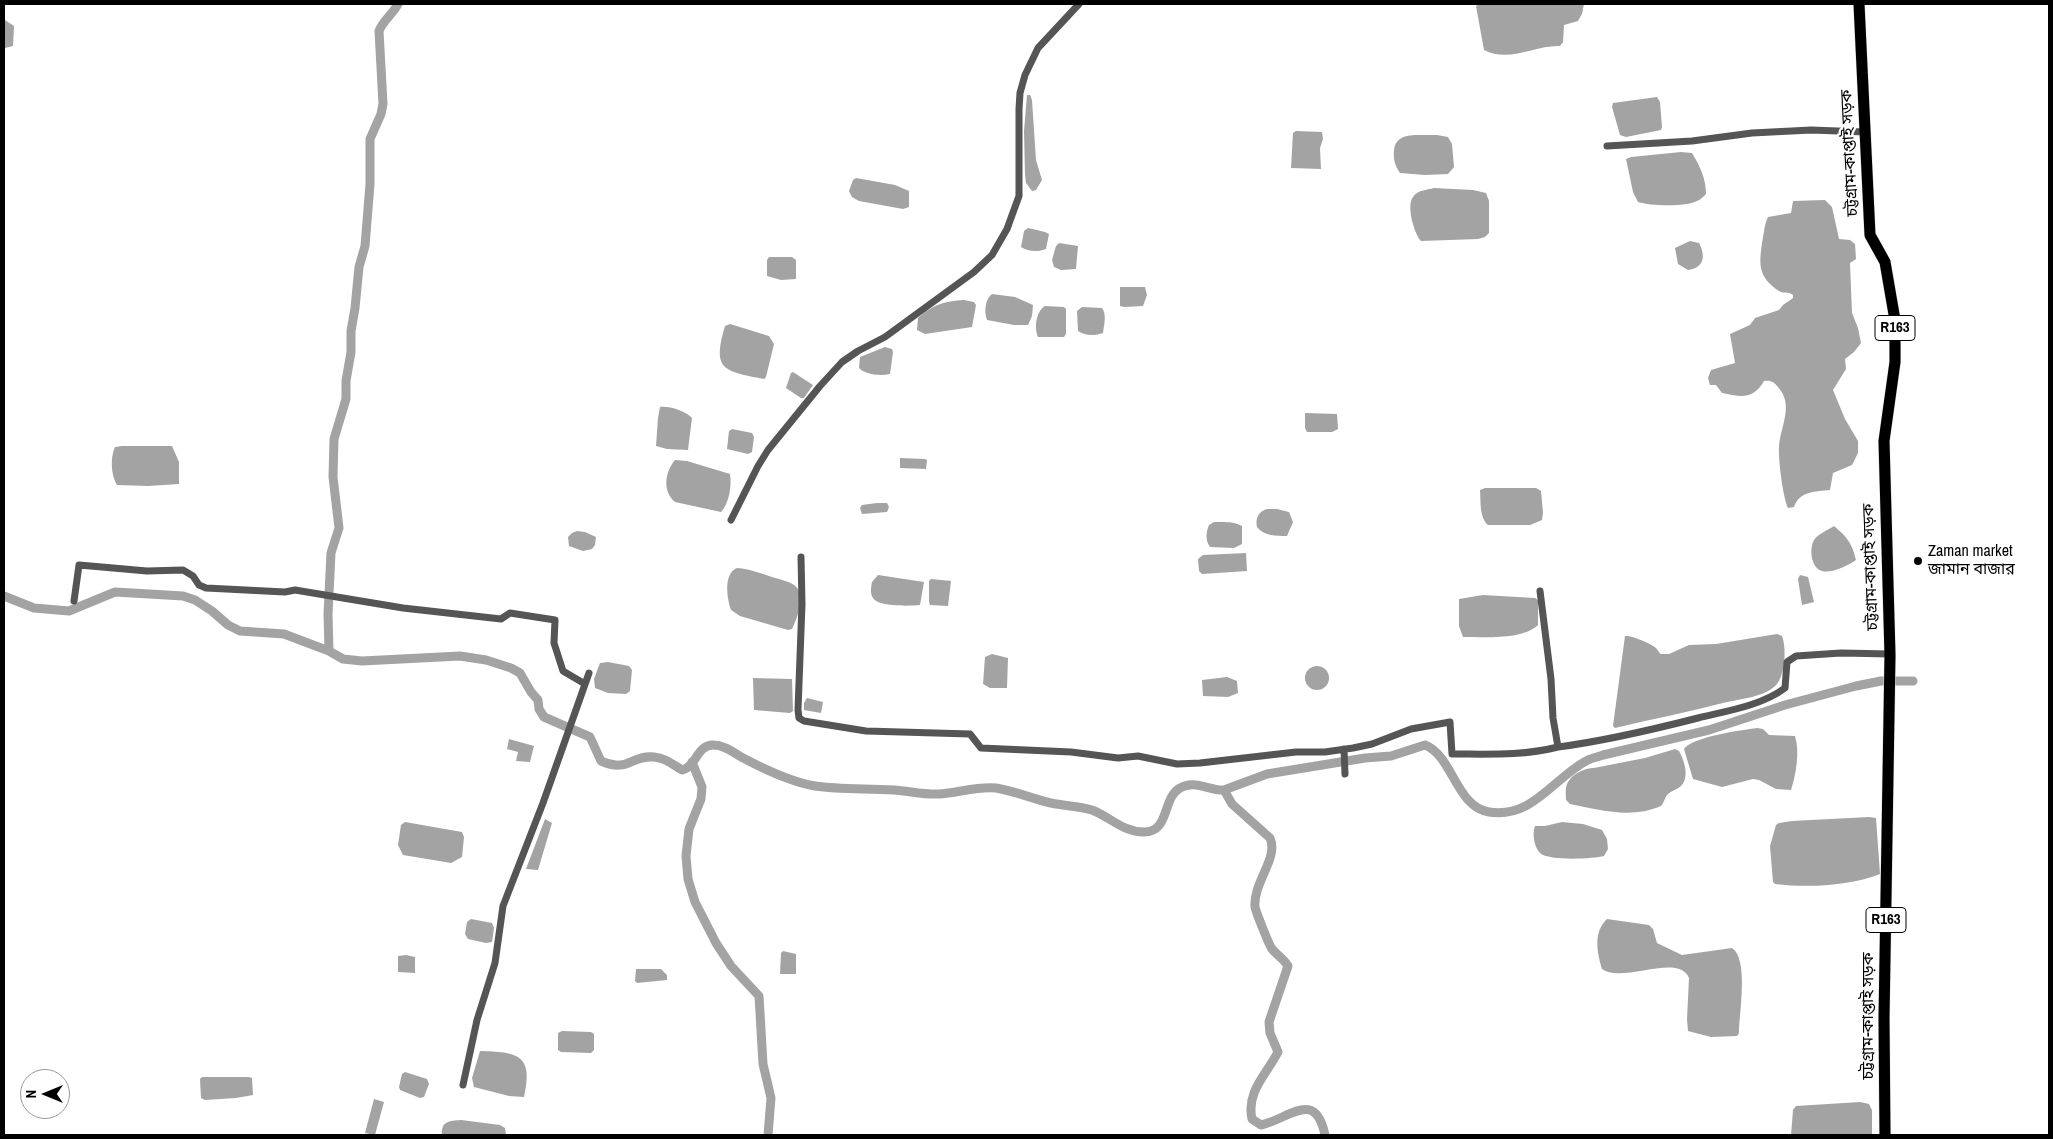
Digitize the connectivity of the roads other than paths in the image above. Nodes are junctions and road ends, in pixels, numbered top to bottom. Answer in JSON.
{"nodes":[{"id":1,"x":1079,"y":4,"type":"edge"},
{"id":2,"x":1859,"y":4,"type":"edge"},
{"id":3,"x":1865,"y":132,"type":"junction"},
{"id":4,"x":1607,"y":146,"type":"dead end"},
{"id":5,"x":731,"y":520,"type":"dead end"},
{"id":6,"x":801,"y":557,"type":"dead end"},
{"id":7,"x":1540,"y":591,"type":"dead end"},
{"id":8,"x":74,"y":601,"type":"dead end"},
{"id":9,"x":1890,"y":655,"type":"junction"},
{"id":10,"x":589,"y":673,"type":"dead end"},
{"id":11,"x":585,"y":684,"type":"junction"},
{"id":12,"x":1558,"y":747,"type":"junction"},
{"id":13,"x":1344,"y":750,"type":"junction"},
{"id":14,"x":1345,"y":774,"type":"dead end"},
{"id":15,"x":463,"y":1085,"type":"dead end"},
{"id":16,"x":1885,"y":1135,"type":"edge"}],
"edges":[{"from":1,"to":5,"type":"street"},
{"from":2,"to":3,"type":"main road","name":"চট্টগ্রাম-কাপ্তাই সড়ক","number":"R163"},
{"from":3,"to":4,"type":"street"},
{"from":3,"to":9,"type":"main road","name":"চট্টগ্রাম-কাপ্তাই সড়ক","number":"R163"},
{"from":6,"to":13,"type":"street"},
{"from":7,"to":12,"type":"street"},
{"from":8,"to":11,"type":"street"},
{"from":9,"to":12,"type":"street"},
{"from":9,"to":16,"type":"main road","name":"চট্টগ্রাম-কাপ্তাই সড়ক","number":"R163"},
{"from":10,"to":11,"type":"street"},
{"from":11,"to":15,"type":"street"},
{"from":12,"to":13,"type":"street"},
{"from":13,"to":14,"type":"street"}]}
